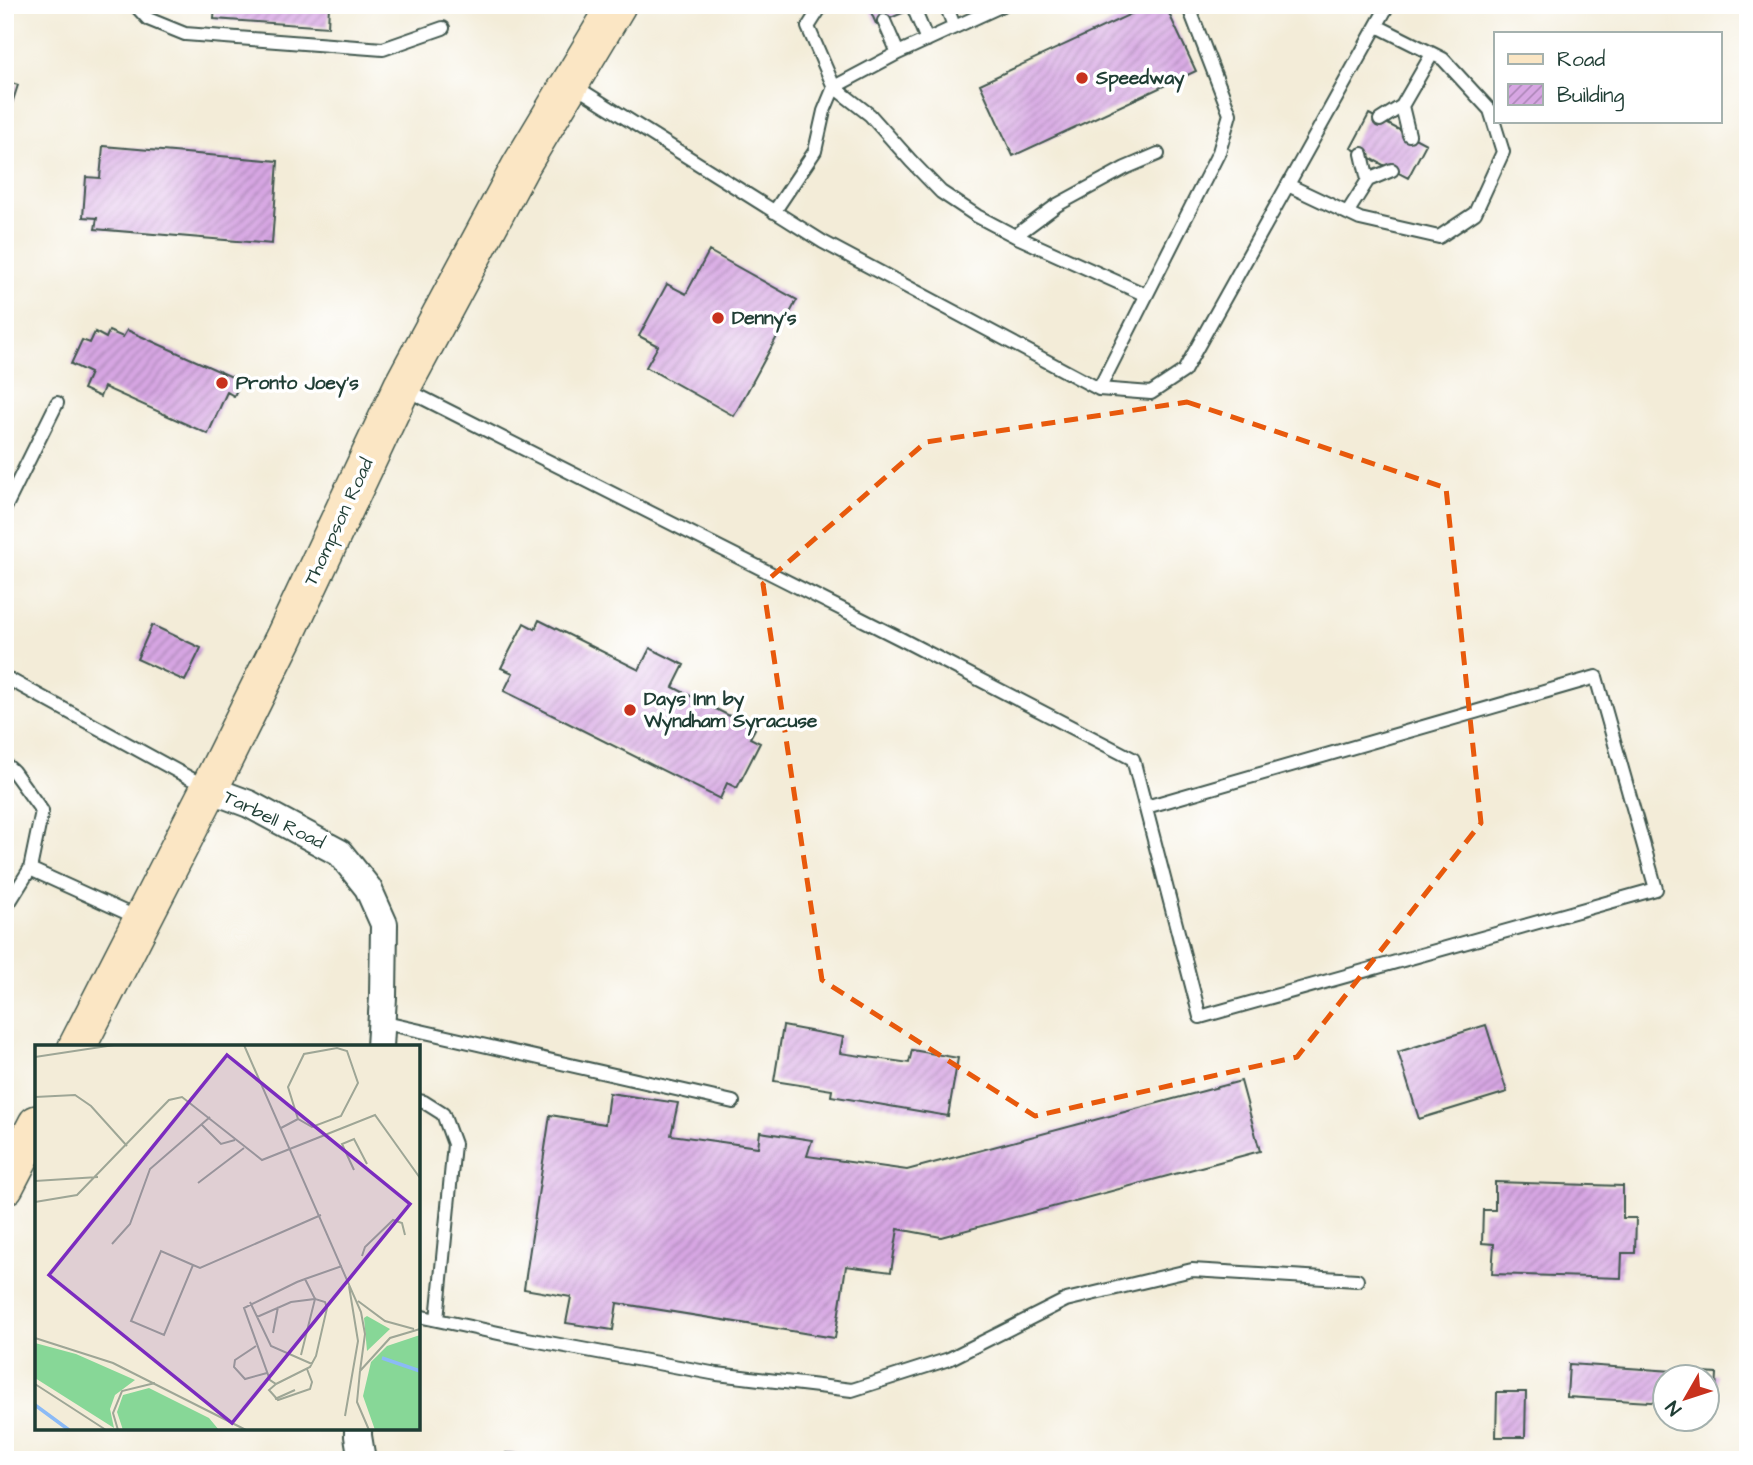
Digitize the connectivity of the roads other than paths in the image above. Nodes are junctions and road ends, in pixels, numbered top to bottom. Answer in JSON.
{"nodes":[{"id":1,"x":135,"y":5,"type":"edge"},
{"id":2,"x":617,"y":5,"type":"edge"},
{"id":3,"x":821,"y":5,"type":"edge"},
{"id":4,"x":946,"y":5,"type":"edge"},
{"id":5,"x":1003,"y":5,"type":"edge"},
{"id":6,"x":1188,"y":5,"type":"edge"},
{"id":7,"x":1388,"y":5,"type":"edge"},
{"id":8,"x":914,"y":9,"type":"dead end"},
{"id":9,"x":984,"y":9,"type":"edge"},
{"id":10,"x":884,"y":21,"type":"dead end"},
{"id":11,"x":954,"y":26,"type":"junction"},
{"id":12,"x":1377,"y":26,"type":"junction"},
{"id":13,"x":443,"y":28,"type":"dead end"},
{"id":14,"x":927,"y":40,"type":"junction"},
{"id":15,"x":898,"y":53,"type":"junction"},
{"id":16,"x":1432,"y":54,"type":"junction"},
{"id":17,"x":569,"y":83,"type":"junction"},
{"id":18,"x":834,"y":87,"type":"junction"},
{"id":19,"x":1402,"y":106,"type":"junction"},
{"id":20,"x":1380,"y":120,"type":"dead end"},
{"id":21,"x":1409,"y":135,"type":"dead end"},
{"id":22,"x":1158,"y":154,"type":"dead end"},
{"id":23,"x":1362,"y":154,"type":"dead end"},
{"id":24,"x":1392,"y":170,"type":"dead end"},
{"id":25,"x":1368,"y":180,"type":"junction"},
{"id":26,"x":1288,"y":185,"type":"junction"},
{"id":27,"x":774,"y":212,"type":"junction"},
{"id":28,"x":1347,"y":213,"type":"junction"},
{"id":29,"x":1015,"y":236,"type":"junction"},
{"id":30,"x":1146,"y":295,"type":"junction"},
{"id":31,"x":402,"y":387,"type":"junction"},
{"id":32,"x":1099,"y":389,"type":"junction"},
{"id":33,"x":57,"y":403,"type":"dead end"},
{"id":34,"x":5,"y":508,"type":"edge"},
{"id":35,"x":5,"y":677,"type":"edge"},
{"id":36,"x":5,"y":764,"type":"edge"},
{"id":37,"x":209,"y":789,"type":"junction"},
{"id":38,"x":1146,"y":807,"type":"junction"},
{"id":39,"x":30,"y":869,"type":"junction"},
{"id":40,"x":5,"y":909,"type":"edge"},
{"id":41,"x":142,"y":920,"type":"junction"},
{"id":42,"x":380,"y":1035,"type":"edge"},
{"id":43,"x":78,"y":1045,"type":"edge"},
{"id":44,"x":420,"y":1101,"type":"edge"},
{"id":45,"x":733,"y":1102,"type":"dead end"},
{"id":46,"x":35,"y":1128,"type":"edge"},
{"id":47,"x":5,"y":1186,"type":"edge"},
{"id":48,"x":1357,"y":1280,"type":"dead end"},
{"id":49,"x":420,"y":1316,"type":"edge"},
{"id":50,"x":437,"y":1320,"type":"junction"},
{"id":51,"x":358,"y":1430,"type":"edge"},
{"id":52,"x":362,"y":1460,"type":"edge"}],
"edges":[{"from":1,"to":13,"type":"lane"},
{"from":2,"to":17,"type":"street","name":"Thompson Road"},
{"from":3,"to":18,"type":"lane"},
{"from":4,"to":11,"type":"lane"},
{"from":5,"to":9,"type":"lane"},
{"from":6,"to":30,"type":"lane"},
{"from":7,"to":12,"type":"lane"},
{"from":8,"to":14,"type":"lane"},
{"from":9,"to":11,"type":"lane"},
{"from":10,"to":15,"type":"lane"},
{"from":11,"to":14,"type":"lane"},
{"from":12,"to":16,"type":"lane"},
{"from":12,"to":26,"type":"lane"},
{"from":14,"to":15,"type":"lane"},
{"from":15,"to":18,"type":"lane"},
{"from":16,"to":19,"type":"lane"},
{"from":16,"to":28,"type":"lane"},
{"from":17,"to":27,"type":"lane"},
{"from":17,"to":31,"type":"street","name":"Thompson Road"},
{"from":18,"to":27,"type":"lane"},
{"from":18,"to":29,"type":"lane"},
{"from":19,"to":20,"type":"lane"},
{"from":19,"to":21,"type":"lane"},
{"from":22,"to":29,"type":"lane"},
{"from":23,"to":25,"type":"lane"},
{"from":24,"to":25,"type":"lane"},
{"from":25,"to":28,"type":"lane"},
{"from":26,"to":28,"type":"lane"},
{"from":26,"to":32,"type":"lane"},
{"from":27,"to":32,"type":"lane"},
{"from":29,"to":30,"type":"lane"},
{"from":30,"to":32,"type":"lane"},
{"from":31,"to":37,"type":"street","name":"Thompson Road"},
{"from":31,"to":38,"type":"lane"},
{"from":33,"to":34,"type":"lane"},
{"from":35,"to":37,"type":"lane"},
{"from":36,"to":39,"type":"lane"},
{"from":37,"to":41,"type":"street","name":"Thompson Road"},
{"from":37,"to":42,"type":"street","name":"Tarbell Road"},
{"from":38,"to":38,"type":"lane"},
{"from":39,"to":40,"type":"lane"},
{"from":39,"to":41,"type":"lane"},
{"from":41,"to":43,"type":"street","name":"Thompson Road"},
{"from":42,"to":45,"type":"lane"},
{"from":44,"to":50,"type":"lane"},
{"from":46,"to":47,"type":"street"},
{"from":48,"to":50,"type":"lane"},
{"from":49,"to":50,"type":"lane"},
{"from":51,"to":52,"type":"street"}]}
